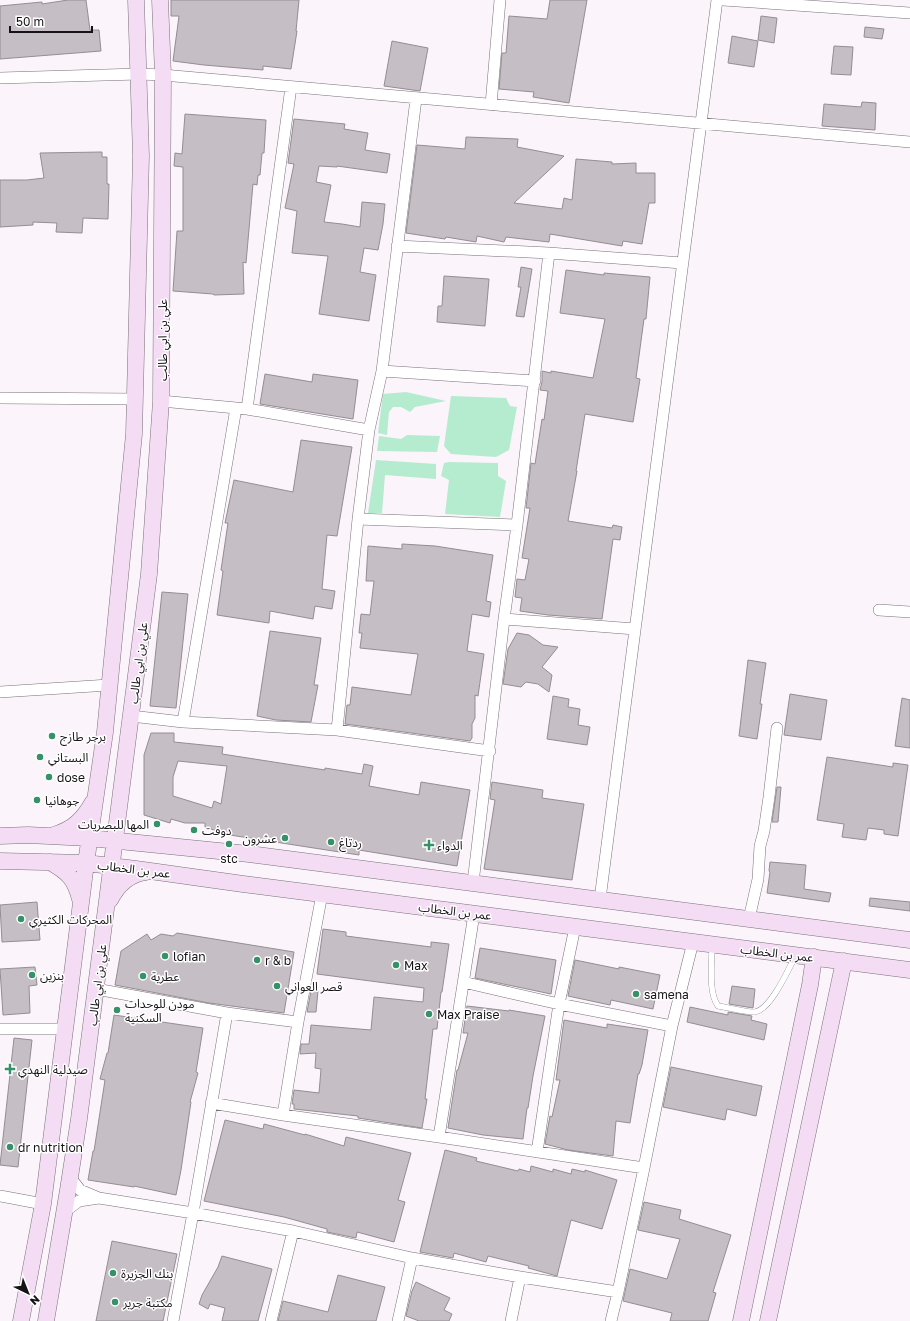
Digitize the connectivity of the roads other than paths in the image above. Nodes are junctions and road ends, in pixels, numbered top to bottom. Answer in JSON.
{"nodes":[{"id":1,"x":136,"y":0,"type":"edge"},
{"id":2,"x":160,"y":0,"type":"edge"},
{"id":3,"x":500,"y":0,"type":"edge"},
{"id":4,"x":717,"y":0,"type":"edge"},
{"id":5,"x":723,"y":0,"type":"edge"},
{"id":6,"x":910,"y":13,"type":"edge"},
{"id":7,"x":140,"y":74,"type":"junction"},
{"id":8,"x":163,"y":75,"type":"junction"},
{"id":9,"x":0,"y":78,"type":"edge"},
{"id":10,"x":291,"y":87,"type":"junction"},
{"id":11,"x":416,"y":99,"type":"junction"},
{"id":12,"x":491,"y":105,"type":"junction"},
{"id":13,"x":700,"y":124,"type":"junction"},
{"id":14,"x":910,"y":142,"type":"edge"},
{"id":15,"x":397,"y":246,"type":"junction"},
{"id":16,"x":550,"y":253,"type":"junction"},
{"id":17,"x":682,"y":263,"type":"junction"},
{"id":18,"x":382,"y":371,"type":"junction"},
{"id":19,"x":535,"y":381,"type":"junction"},
{"id":20,"x":0,"y":398,"type":"edge"},
{"id":21,"x":135,"y":399,"type":"junction"},
{"id":22,"x":162,"y":401,"type":"junction"},
{"id":23,"x":242,"y":408,"type":"junction"},
{"id":24,"x":369,"y":430,"type":"junction"},
{"id":25,"x":358,"y":519,"type":"junction"},
{"id":26,"x":517,"y":525,"type":"junction"},
{"id":27,"x":879,"y":610,"type":"dead end"},
{"id":28,"x":910,"y":612,"type":"edge"},
{"id":29,"x":504,"y":619,"type":"junction"},
{"id":30,"x":635,"y":629,"type":"junction"},
{"id":31,"x":109,"y":685,"type":"junction"},
{"id":32,"x":0,"y":692,"type":"edge"},
{"id":33,"x":132,"y":716,"type":"junction"},
{"id":34,"x":183,"y":722,"type":"junction"},
{"id":35,"x":777,"y":728,"type":"dead end"},
{"id":36,"x":337,"y":730,"type":"junction"},
{"id":37,"x":490,"y":751,"type":"junction"},
{"id":38,"x":95,"y":797,"type":"junction"},
{"id":39,"x":120,"y":801,"type":"junction"},
{"id":40,"x":0,"y":836,"type":"edge"},
{"id":41,"x":50,"y":836,"type":"junction"},
{"id":42,"x":89,"y":838,"type":"junction"},
{"id":43,"x":115,"y":840,"type":"junction"},
{"id":44,"x":155,"y":844,"type":"junction"},
{"id":45,"x":0,"y":861,"type":"edge"},
{"id":46,"x":48,"y":861,"type":"junction"},
{"id":47,"x":86,"y":863,"type":"junction"},
{"id":48,"x":112,"y":866,"type":"junction"},
{"id":49,"x":152,"y":871,"type":"junction"},
{"id":50,"x":473,"y":883,"type":"junction"},
{"id":51,"x":322,"y":894,"type":"junction"},
{"id":52,"x":600,"y":900,"type":"junction"},
{"id":53,"x":81,"y":901,"type":"junction"},
{"id":54,"x":107,"y":905,"type":"junction"},
{"id":55,"x":474,"y":914,"type":"junction"},
{"id":56,"x":749,"y":919,"type":"junction"},
{"id":57,"x":575,"y":927,"type":"junction"},
{"id":58,"x":910,"y":940,"type":"edge"},
{"id":59,"x":693,"y":942,"type":"junction"},
{"id":60,"x":712,"y":945,"type":"junction"},
{"id":61,"x":797,"y":955,"type":"junction"},
{"id":62,"x":814,"y":957,"type":"junction"},
{"id":63,"x":844,"y":961,"type":"junction"},
{"id":64,"x":910,"y":970,"type":"edge"},
{"id":65,"x":463,"y":982,"type":"junction"},
{"id":66,"x":96,"y":989,"type":"junction"},
{"id":67,"x":559,"y":1004,"type":"junction"},
{"id":68,"x":227,"y":1013,"type":"junction"},
{"id":69,"x":298,"y":1022,"type":"junction"},
{"id":70,"x":672,"y":1026,"type":"junction"},
{"id":71,"x":0,"y":1028,"type":"edge"},
{"id":72,"x":64,"y":1029,"type":"junction"},
{"id":73,"x":211,"y":1103,"type":"junction"},
{"id":74,"x":283,"y":1115,"type":"junction"},
{"id":75,"x":439,"y":1137,"type":"junction"},
{"id":76,"x":537,"y":1152,"type":"junction"},
{"id":77,"x":644,"y":1168,"type":"junction"},
{"id":78,"x":70,"y":1177,"type":"junction"},
{"id":79,"x":0,"y":1196,"type":"edge"},
{"id":80,"x":99,"y":1198,"type":"junction"},
{"id":81,"x":43,"y":1204,"type":"junction"},
{"id":82,"x":64,"y":1212,"type":"junction"},
{"id":83,"x":193,"y":1213,"type":"junction"},
{"id":84,"x":293,"y":1231,"type":"junction"},
{"id":85,"x":412,"y":1258,"type":"junction"},
{"id":86,"x":520,"y":1277,"type":"junction"},
{"id":87,"x":618,"y":1292,"type":"junction"},
{"id":88,"x":21,"y":1321,"type":"edge"},
{"id":89,"x":46,"y":1321,"type":"edge"},
{"id":90,"x":173,"y":1321,"type":"edge"},
{"id":91,"x":271,"y":1321,"type":"edge"},
{"id":92,"x":398,"y":1321,"type":"edge"},
{"id":93,"x":511,"y":1321,"type":"edge"},
{"id":94,"x":611,"y":1321,"type":"edge"},
{"id":95,"x":741,"y":1321,"type":"edge"},
{"id":96,"x":768,"y":1321,"type":"edge"}],
"edges":[{"from":1,"to":7,"type":"main road","name":"علي بن ابي طالب"},
{"from":2,"to":8,"type":"main road","name":"علي بن ابي طالب"},
{"from":3,"to":12,"type":"street"},
{"from":4,"to":13,"type":"street"},
{"from":5,"to":6,"type":"street"},
{"from":7,"to":8,"type":"street"},
{"from":7,"to":9,"type":"street"},
{"from":7,"to":21,"type":"main road","name":"علي بن ابي طالب"},
{"from":8,"to":10,"type":"street"},
{"from":8,"to":22,"type":"main road","name":"علي بن ابي طالب"},
{"from":10,"to":11,"type":"street"},
{"from":10,"to":23,"type":"street"},
{"from":11,"to":12,"type":"street"},
{"from":11,"to":15,"type":"street"},
{"from":12,"to":13,"type":"street"},
{"from":13,"to":14,"type":"street"},
{"from":13,"to":17,"type":"street"},
{"from":15,"to":16,"type":"street"},
{"from":15,"to":18,"type":"street"},
{"from":16,"to":17,"type":"street"},
{"from":16,"to":19,"type":"street"},
{"from":17,"to":30,"type":"street"},
{"from":18,"to":19,"type":"street"},
{"from":18,"to":24,"type":"street"},
{"from":19,"to":26,"type":"street"},
{"from":20,"to":21,"type":"street"},
{"from":21,"to":31,"type":"main road","name":"علي بن ابي طالب"},
{"from":22,"to":23,"type":"street"},
{"from":22,"to":33,"type":"main road","name":"علي بن ابي طالب"},
{"from":23,"to":24,"type":"street"},
{"from":23,"to":34,"type":"street"},
{"from":24,"to":25,"type":"street"},
{"from":25,"to":26,"type":"street"},
{"from":25,"to":36,"type":"street"},
{"from":26,"to":29,"type":"street"},
{"from":27,"to":28,"type":"street"},
{"from":29,"to":30,"type":"street"},
{"from":29,"to":37,"type":"street"},
{"from":30,"to":52,"type":"street"},
{"from":31,"to":32,"type":"street"},
{"from":31,"to":38,"type":"main road","name":"علي بن ابي طالب"},
{"from":33,"to":34,"type":"street"},
{"from":33,"to":39,"type":"main road","name":"علي بن ابي طالب"},
{"from":34,"to":36,"type":"street"},
{"from":35,"to":56,"type":"street"},
{"from":36,"to":37,"type":"street"},
{"from":37,"to":50,"type":"street"},
{"from":38,"to":41,"type":"main road"},
{"from":38,"to":42,"type":"main road","name":"علي بن ابي طالب"},
{"from":39,"to":43,"type":"main road","name":"علي بن ابي طالب"},
{"from":39,"to":44,"type":"main road"},
{"from":40,"to":41,"type":"main road"},
{"from":41,"to":42,"type":"main road"},
{"from":42,"to":43,"type":"main road"},
{"from":42,"to":47,"type":"main road","name":"علي بن ابي طالب"},
{"from":43,"to":44,"type":"main road"},
{"from":43,"to":48,"type":"main road","name":"علي بن ابي طالب"},
{"from":44,"to":50,"type":"main road"},
{"from":45,"to":46,"type":"main road","name":"عمر بن الخطاب"},
{"from":46,"to":47,"type":"main road","name":"عمر بن الخطاب"},
{"from":46,"to":53,"type":"main road"},
{"from":47,"to":48,"type":"main road","name":"عمر بن الخطاب"},
{"from":47,"to":53,"type":"main road","name":"علي بن ابي طالب"},
{"from":48,"to":49,"type":"main road","name":"عمر بن الخطاب"},
{"from":48,"to":54,"type":"main road","name":"علي بن ابي طالب"},
{"from":49,"to":51,"type":"main road","name":"عمر بن الخطاب"},
{"from":49,"to":54,"type":"main road"},
{"from":50,"to":52,"type":"main road"},
{"from":51,"to":55,"type":"main road","name":"عمر بن الخطاب"},
{"from":51,"to":69,"type":"street"},
{"from":52,"to":56,"type":"main road"},
{"from":53,"to":72,"type":"main road","name":"علي بن ابي طالب"},
{"from":54,"to":66,"type":"main road","name":"علي بن ابي طالب"},
{"from":55,"to":57,"type":"main road","name":"عمر بن الخطاب"},
{"from":55,"to":65,"type":"street"},
{"from":56,"to":58,"type":"main road"},
{"from":57,"to":59,"type":"main road","name":"عمر بن الخطاب"},
{"from":57,"to":67,"type":"street"},
{"from":59,"to":60,"type":"main road","name":"عمر بن الخطاب"},
{"from":59,"to":70,"type":"street"},
{"from":60,"to":61,"type":"main road","name":"عمر بن الخطاب"},
{"from":60,"to":61,"type":"lane"},
{"from":61,"to":62,"type":"main road","name":"عمر بن الخطاب"},
{"from":62,"to":63,"type":"main road","name":"عمر بن الخطاب"},
{"from":62,"to":95,"type":"main road"},
{"from":63,"to":64,"type":"main road","name":"عمر بن الخطاب"},
{"from":63,"to":96,"type":"main road"},
{"from":65,"to":67,"type":"street"},
{"from":65,"to":75,"type":"street"},
{"from":66,"to":68,"type":"street"},
{"from":66,"to":78,"type":"main road","name":"علي بن ابي طالب"},
{"from":67,"to":70,"type":"street"},
{"from":67,"to":76,"type":"street"},
{"from":68,"to":69,"type":"street"},
{"from":68,"to":73,"type":"street"},
{"from":69,"to":74,"type":"street"},
{"from":70,"to":77,"type":"street"},
{"from":71,"to":72,"type":"street"},
{"from":72,"to":81,"type":"main road","name":"علي بن ابي طالب"},
{"from":73,"to":74,"type":"street"},
{"from":73,"to":83,"type":"street"},
{"from":74,"to":75,"type":"street"},
{"from":75,"to":76,"type":"street"},
{"from":76,"to":77,"type":"street"},
{"from":77,"to":87,"type":"street"},
{"from":78,"to":80,"type":"street"},
{"from":78,"to":82,"type":"main road","name":"علي بن ابي طالب"},
{"from":79,"to":81,"type":"street"},
{"from":80,"to":82,"type":"street"},
{"from":80,"to":83,"type":"street"},
{"from":81,"to":88,"type":"main road","name":"علي بن ابي طالب"},
{"from":82,"to":89,"type":"main road","name":"علي بن ابي طالب"},
{"from":83,"to":84,"type":"street"},
{"from":83,"to":90,"type":"street"},
{"from":84,"to":85,"type":"street"},
{"from":84,"to":91,"type":"street"},
{"from":85,"to":86,"type":"street"},
{"from":85,"to":92,"type":"street"},
{"from":86,"to":87,"type":"street"},
{"from":86,"to":93,"type":"street"},
{"from":87,"to":94,"type":"street"}]}
